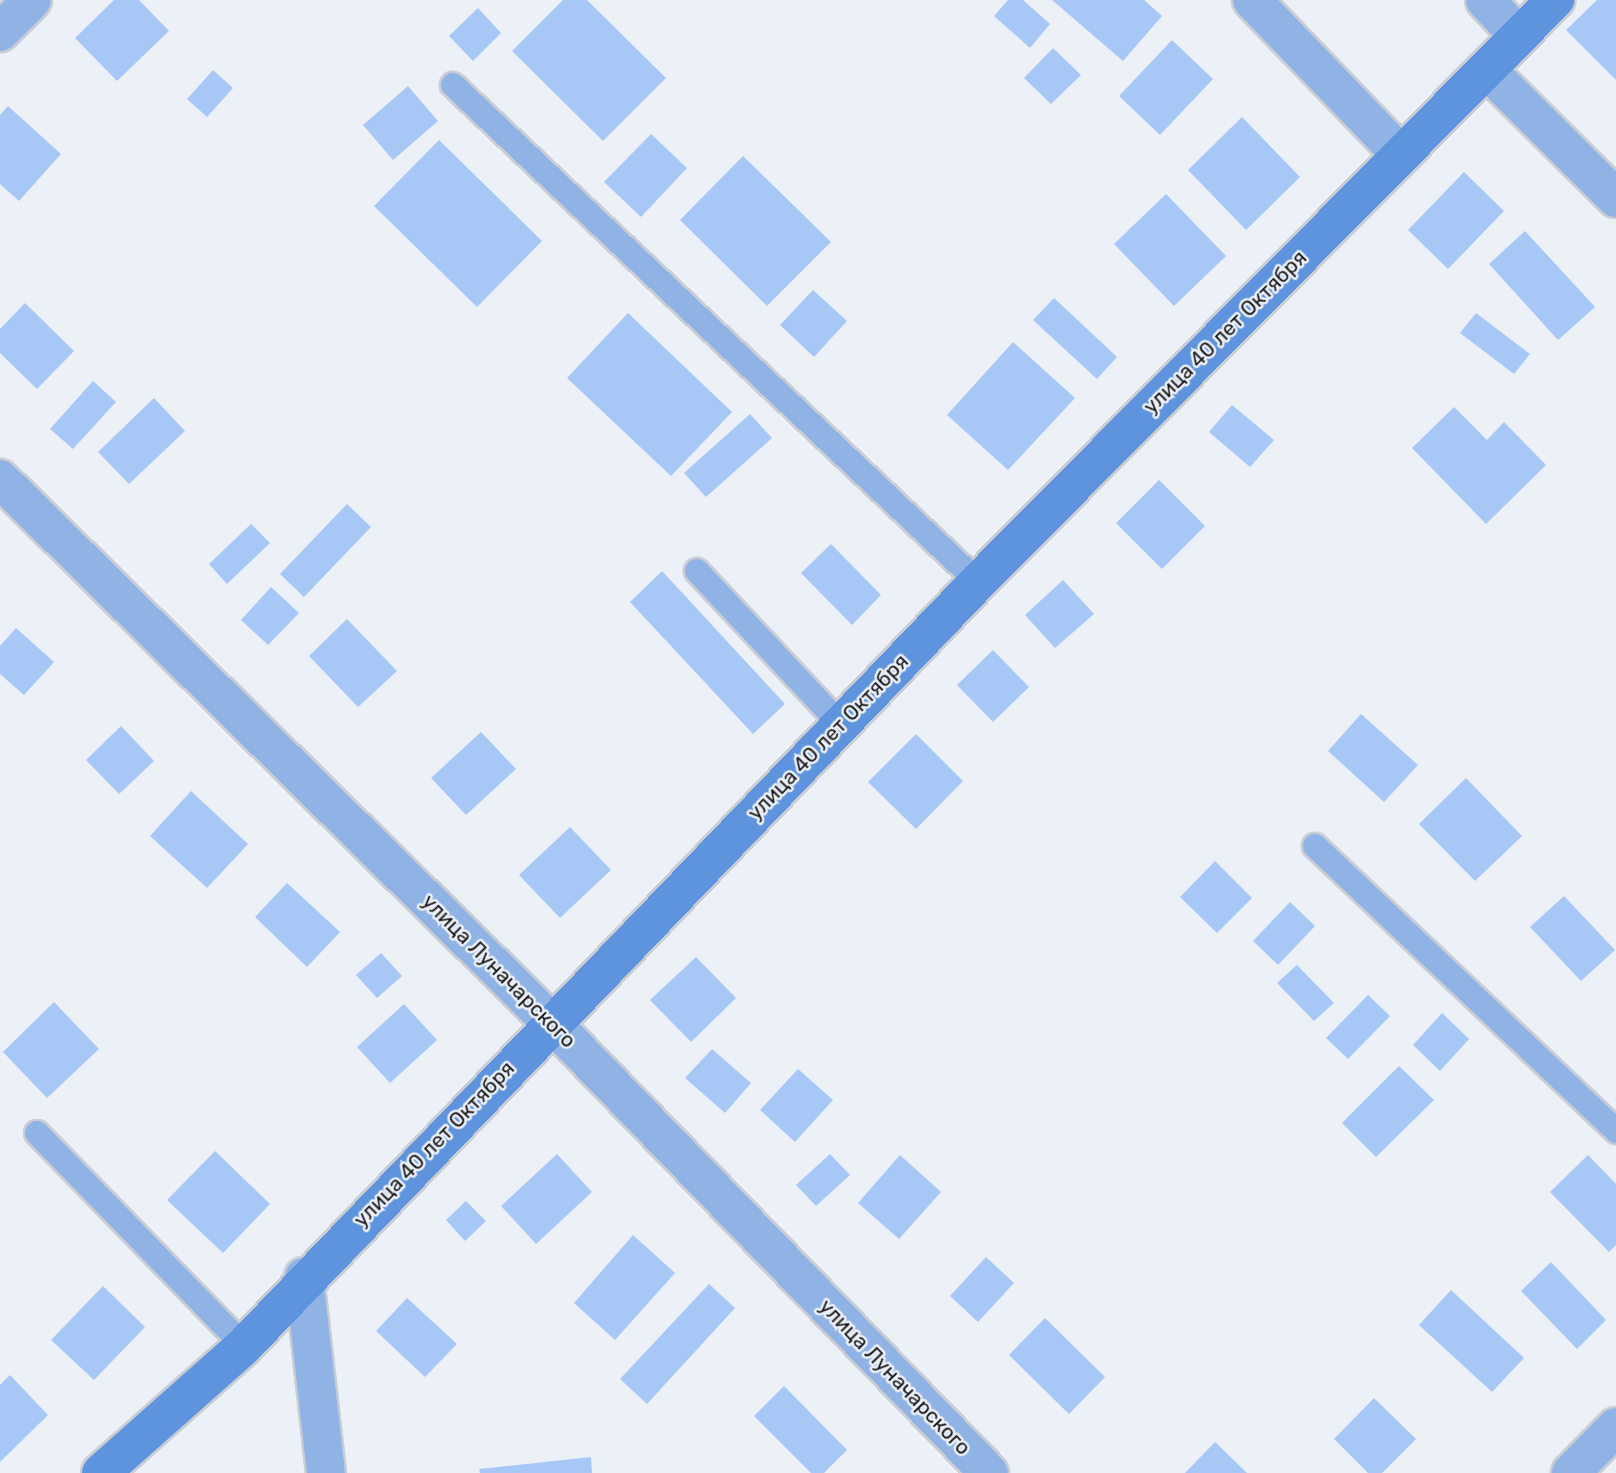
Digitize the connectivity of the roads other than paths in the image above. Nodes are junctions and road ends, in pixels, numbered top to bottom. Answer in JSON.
{"nodes":[{"id":1,"x":33,"y":0,"type":"edge"},
{"id":2,"x":1252,"y":0,"type":"edge"},
{"id":3,"x":1485,"y":0,"type":"edge"},
{"id":4,"x":1555,"y":0,"type":"edge"},
{"id":5,"x":0,"y":32,"type":"edge"},
{"id":6,"x":1519,"y":36,"type":"junction"},
{"id":7,"x":1487,"y":70,"type":"junction"},
{"id":8,"x":453,"y":85,"type":"dead end"},
{"id":9,"x":1401,"y":155,"type":"junction"},
{"id":10,"x":1616,"y":198,"type":"edge"},
{"id":11,"x":0,"y":479,"type":"edge"},
{"id":12,"x":697,"y":571,"type":"dead end"},
{"id":13,"x":978,"y":582,"type":"junction"},
{"id":14,"x":841,"y":724,"type":"junction"},
{"id":15,"x":1315,"y":846,"type":"dead end"},
{"id":16,"x":552,"y":1023,"type":"junction"},
{"id":17,"x":1616,"y":1130,"type":"edge"},
{"id":18,"x":37,"y":1133,"type":"dead end"},
{"id":19,"x":304,"y":1277,"type":"junction"},
{"id":20,"x":244,"y":1346,"type":"junction"},
{"id":21,"x":1616,"y":1427,"type":"edge"},
{"id":22,"x":101,"y":1473,"type":"edge"},
{"id":23,"x":326,"y":1473,"type":"edge"},
{"id":24,"x":989,"y":1473,"type":"edge"},
{"id":25,"x":1571,"y":1473,"type":"edge"}],
"edges":[{"from":1,"to":5,"type":"street"},
{"from":2,"to":9,"type":"street"},
{"from":3,"to":6,"type":"street"},
{"from":4,"to":6,"type":"main road","name":"улица 40 лет Октября"},
{"from":6,"to":7,"type":"main road","name":"улица 40 лет Октября"},
{"from":7,"to":9,"type":"main road","name":"улица 40 лет Октября"},
{"from":7,"to":10,"type":"street"},
{"from":8,"to":13,"type":"lane"},
{"from":9,"to":13,"type":"main road","name":"улица 40 лет Октября"},
{"from":11,"to":16,"type":"street","name":"улица Луначарского"},
{"from":12,"to":14,"type":"lane"},
{"from":13,"to":14,"type":"main road","name":"улица 40 лет Октября"},
{"from":14,"to":16,"type":"main road","name":"улица 40 лет Октября"},
{"from":15,"to":17,"type":"lane"},
{"from":16,"to":19,"type":"main road","name":"улица 40 лет Октября"},
{"from":16,"to":24,"type":"street","name":"улица Луначарского"},
{"from":18,"to":20,"type":"lane"},
{"from":19,"to":20,"type":"main road","name":"улица 40 лет Октября"},
{"from":19,"to":23,"type":"street"},
{"from":20,"to":22,"type":"main road","name":"улица 40 лет Октября"},
{"from":21,"to":25,"type":"street"}]}
